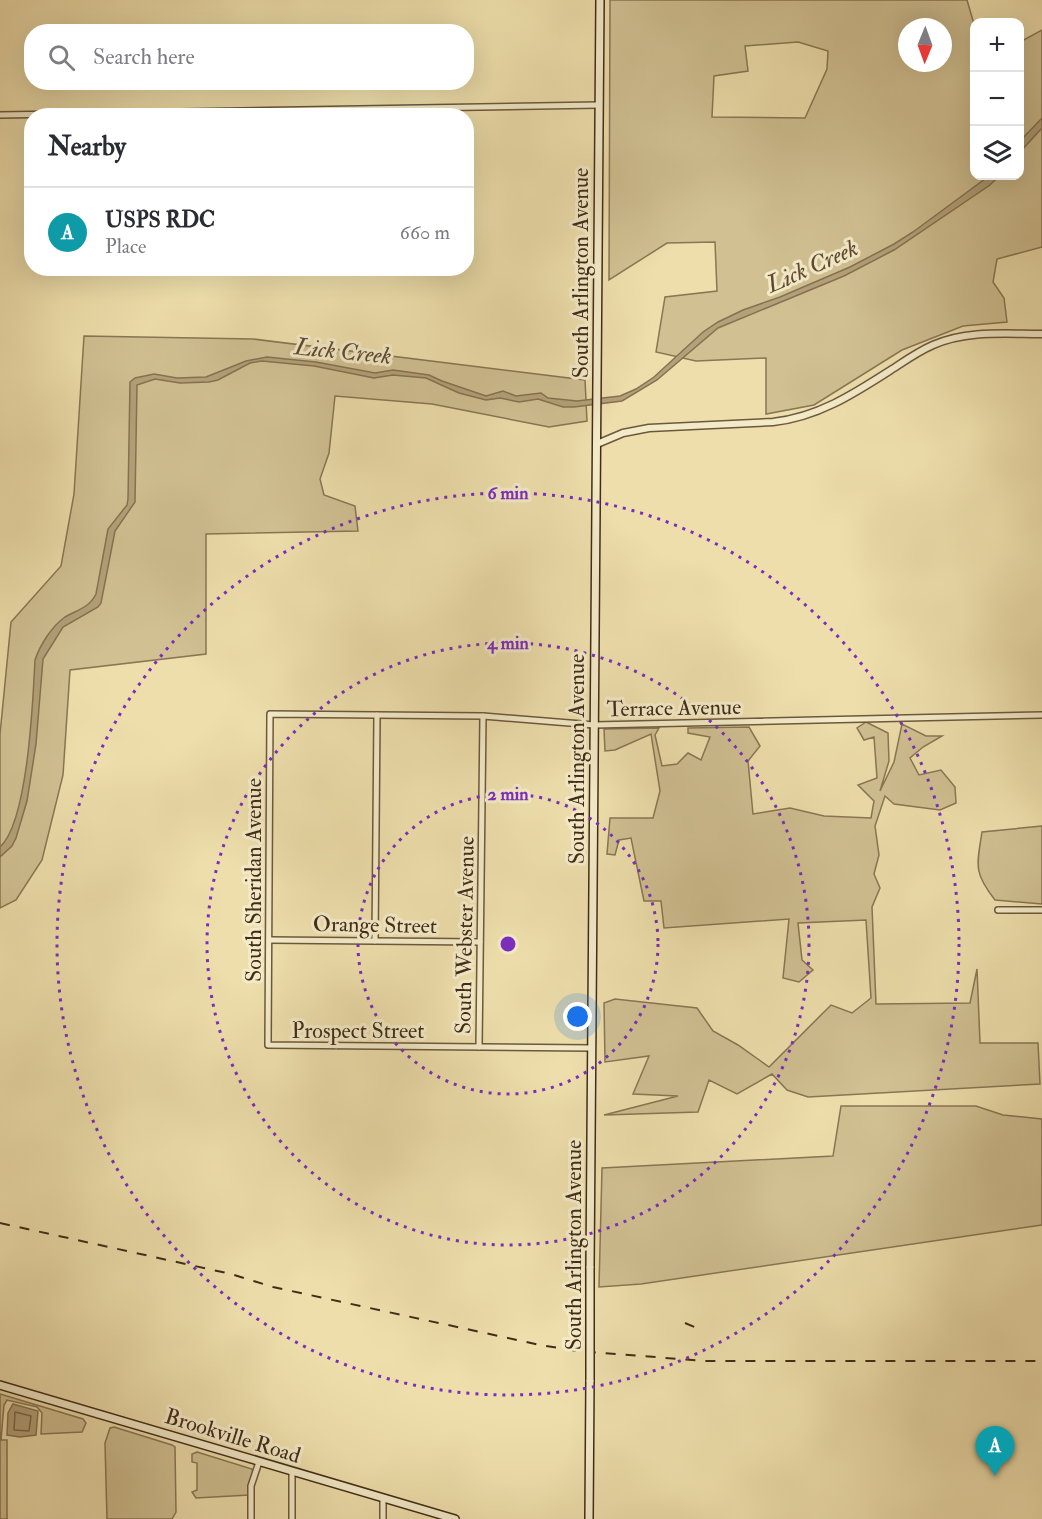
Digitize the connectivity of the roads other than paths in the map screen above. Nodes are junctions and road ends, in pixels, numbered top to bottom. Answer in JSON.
{"nodes":[{"id":1,"x":600,"y":0,"type":"edge"},
{"id":2,"x":599,"y":105,"type":"junction"},
{"id":3,"x":419,"y":108,"type":"edge"},
{"id":4,"x":0,"y":115,"type":"edge"},
{"id":5,"x":24,"y":115,"type":"edge"},
{"id":6,"x":1042,"y":334,"type":"edge"},
{"id":7,"x":597,"y":444,"type":"junction"},
{"id":8,"x":270,"y":714,"type":"joint"},
{"id":9,"x":377,"y":715,"type":"junction"},
{"id":10,"x":1042,"y":715,"type":"edge"},
{"id":11,"x":483,"y":716,"type":"junction"},
{"id":12,"x":594,"y":725,"type":"junction"},
{"id":13,"x":998,"y":910,"type":"dead end"},
{"id":14,"x":1042,"y":910,"type":"edge"},
{"id":15,"x":268,"y":940,"type":"junction"},
{"id":16,"x":375,"y":941,"type":"junction"},
{"id":17,"x":480,"y":942,"type":"junction"},
{"id":18,"x":268,"y":1045,"type":"joint"},
{"id":19,"x":479,"y":1047,"type":"junction"},
{"id":20,"x":592,"y":1048,"type":"junction"},
{"id":21,"x":0,"y":1385,"type":"edge"},
{"id":22,"x":259,"y":1462,"type":"junction"},
{"id":23,"x":292,"y":1472,"type":"junction"},
{"id":24,"x":383,"y":1499,"type":"junction"},
{"id":25,"x":251,"y":1519,"type":"edge"},
{"id":26,"x":292,"y":1519,"type":"edge"},
{"id":27,"x":383,"y":1519,"type":"edge"},
{"id":28,"x":455,"y":1519,"type":"edge"},
{"id":29,"x":589,"y":1519,"type":"edge"}],
"edges":[{"from":1,"to":2,"type":"main road","name":"South Arlington Avenue"},
{"from":2,"to":3,"type":"street"},
{"from":2,"to":7,"type":"main road","name":"South Arlington Avenue"},
{"from":4,"to":5,"type":"street"},
{"from":6,"to":7,"type":"street"},
{"from":7,"to":12,"type":"main road","name":"South Arlington Avenue"},
{"from":8,"to":9,"type":"street","name":"Terrace Avenue"},
{"from":8,"to":15,"type":"street","name":"South Sheridan Avenue"},
{"from":9,"to":11,"type":"street","name":"Terrace Avenue"},
{"from":9,"to":16,"type":"street"},
{"from":10,"to":12,"type":"street","name":"Terrace Avenue"},
{"from":11,"to":12,"type":"street","name":"Terrace Avenue"},
{"from":11,"to":17,"type":"street","name":"South Webster Avenue"},
{"from":12,"to":20,"type":"main road","name":"South Arlington Avenue"},
{"from":13,"to":14,"type":"street"},
{"from":15,"to":16,"type":"street","name":"Orange Street"},
{"from":15,"to":18,"type":"street","name":"South Sheridan Avenue"},
{"from":16,"to":17,"type":"street","name":"Orange Street"},
{"from":17,"to":19,"type":"street","name":"South Webster Avenue"},
{"from":18,"to":19,"type":"street","name":"Prospect Street"},
{"from":19,"to":20,"type":"street","name":"Prospect Street"},
{"from":20,"to":29,"type":"main road","name":"South Arlington Avenue","bridge":true},
{"from":21,"to":22,"type":"main road","name":"Brookville Road"},
{"from":22,"to":23,"type":"main road","name":"Brookville Road"},
{"from":22,"to":25,"type":"street"},
{"from":23,"to":24,"type":"main road","name":"Brookville Road"},
{"from":23,"to":26,"type":"street"},
{"from":24,"to":27,"type":"street"},
{"from":24,"to":28,"type":"main road","name":"Brookville Road"}]}
